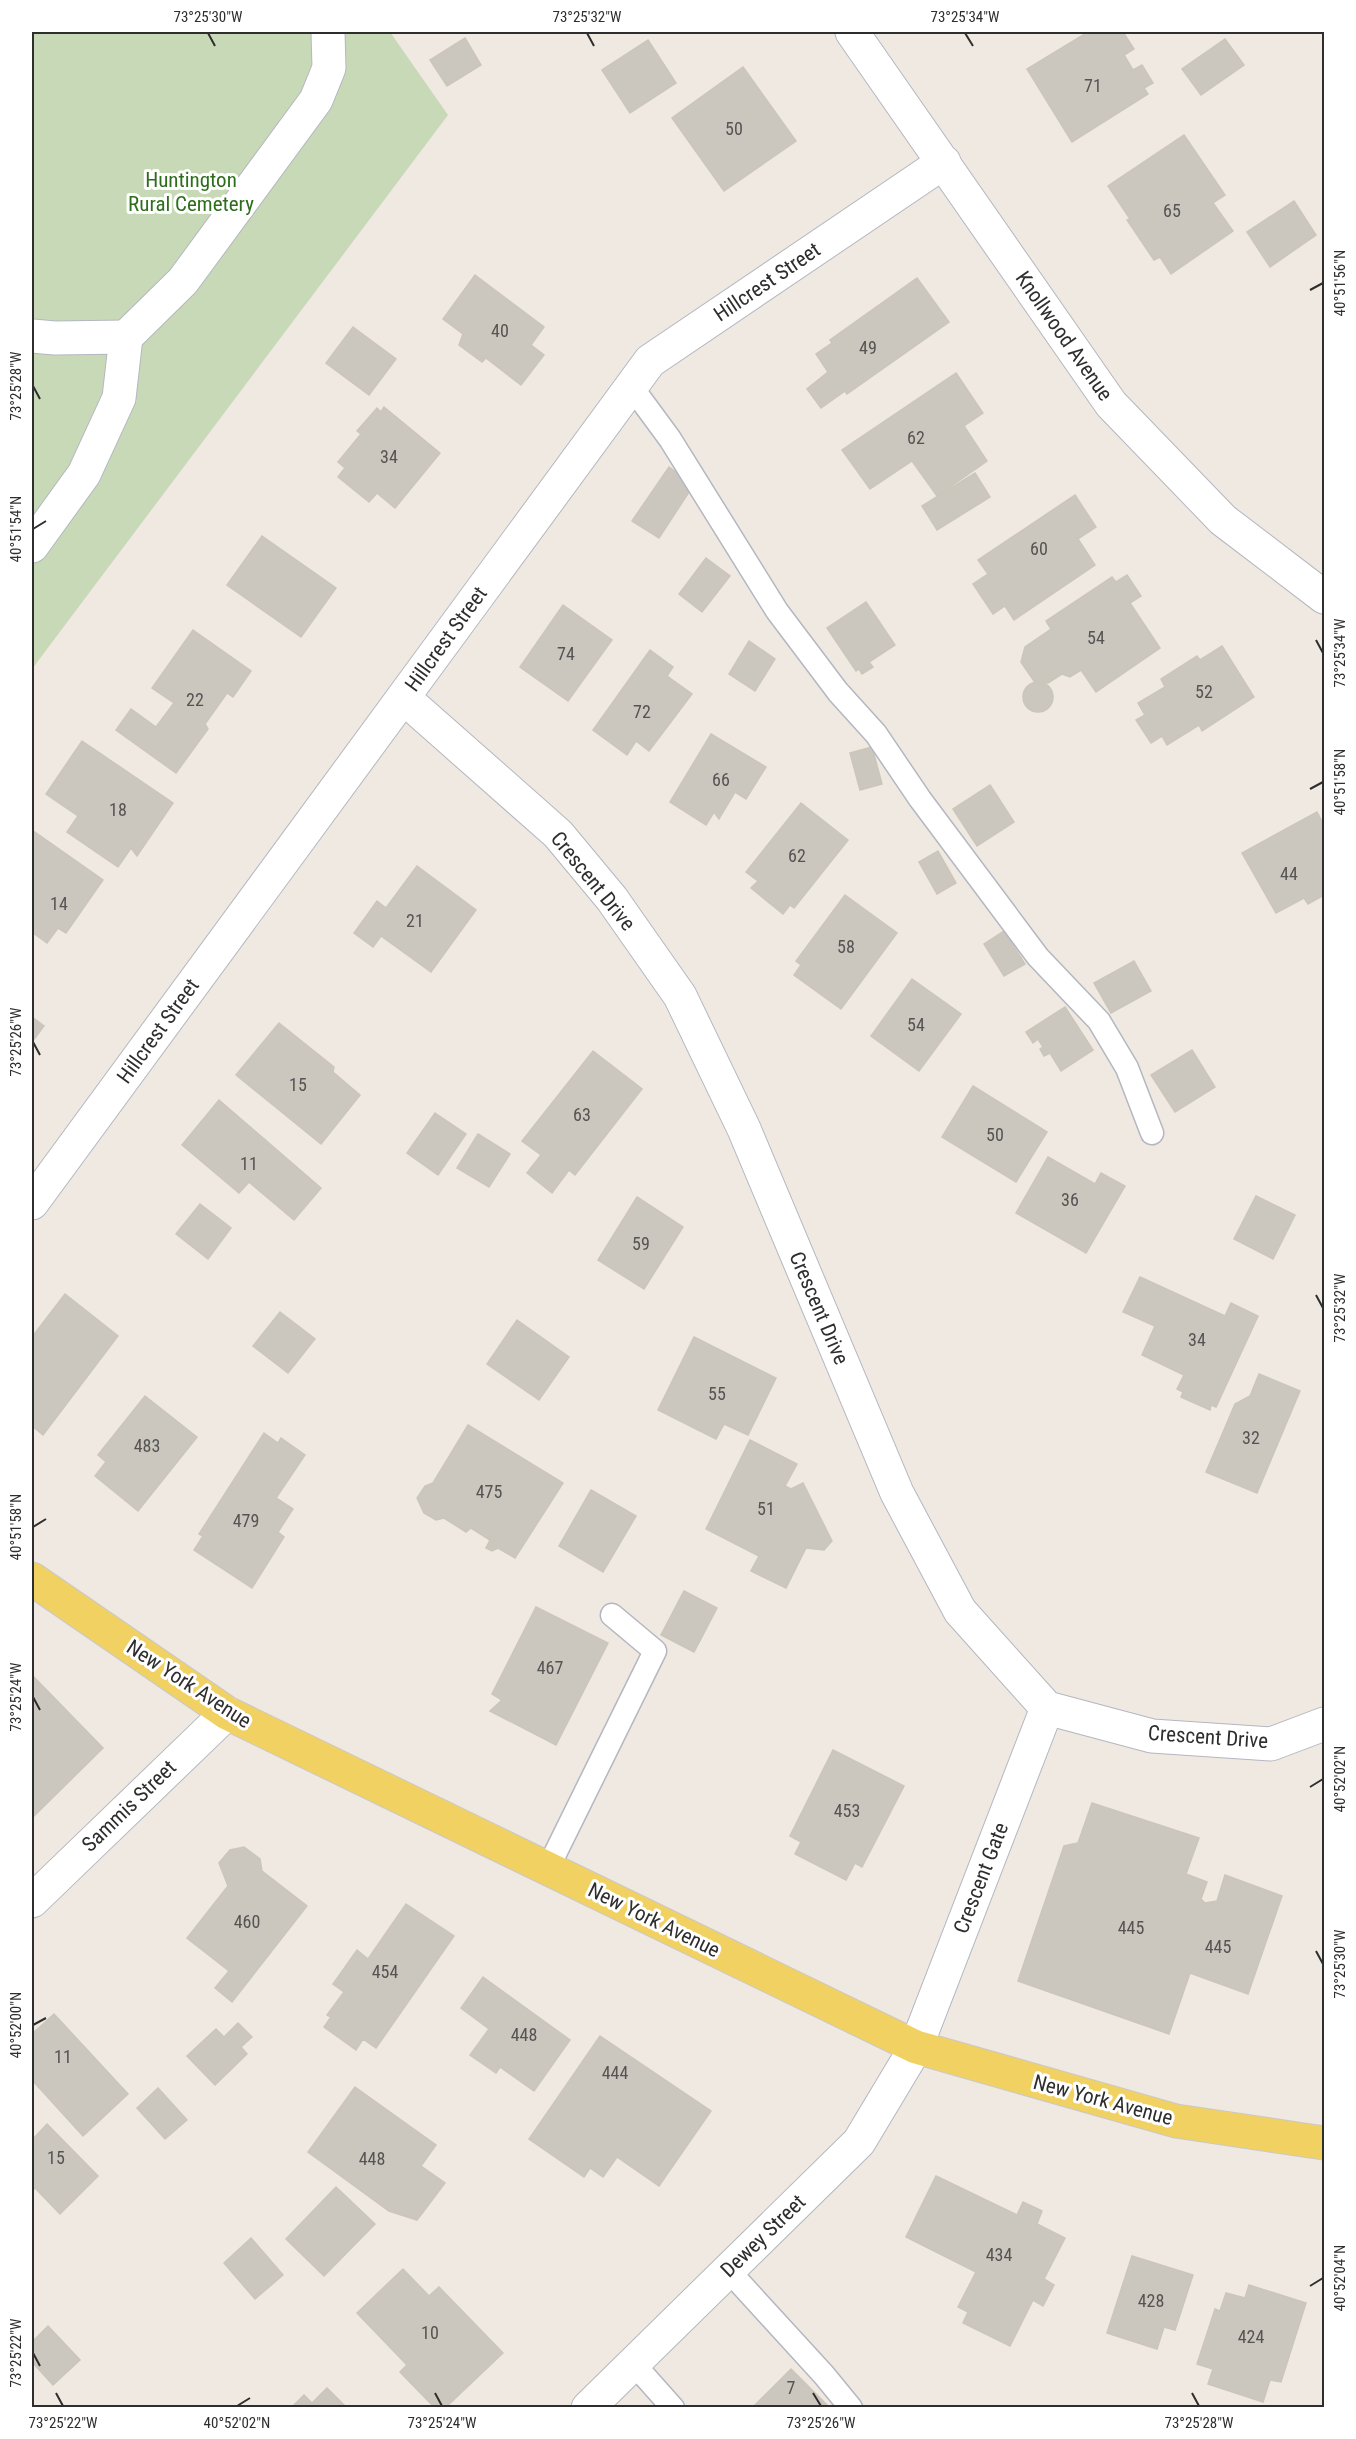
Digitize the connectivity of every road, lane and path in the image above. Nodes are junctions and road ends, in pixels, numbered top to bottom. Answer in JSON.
{"nodes":[{"id":1,"x":328,"y":32,"type":"edge"},
{"id":2,"x":852,"y":32,"type":"edge"},
{"id":3,"x":944,"y":162,"type":"junction"},
{"id":4,"x":32,"y":336,"type":"edge"},
{"id":5,"x":126,"y":337,"type":"junction"},
{"id":6,"x":632,"y":386,"type":"junction"},
{"id":7,"x":32,"y":546,"type":"edge"},
{"id":8,"x":1324,"y":597,"type":"edge"},
{"id":9,"x":404,"y":698,"type":"junction"},
{"id":10,"x":1152,"y":1134,"type":"dead end"},
{"id":11,"x":32,"y":1203,"type":"edge"},
{"id":12,"x":32,"y":1579,"type":"edge"},
{"id":13,"x":612,"y":1615,"type":"dead end"},
{"id":14,"x":1047,"y":1708,"type":"junction"},
{"id":15,"x":227,"y":1713,"type":"junction"},
{"id":16,"x":1324,"y":1724,"type":"edge"},
{"id":17,"x":548,"y":1868,"type":"junction"},
{"id":18,"x":32,"y":1901,"type":"edge"},
{"id":19,"x":916,"y":2047,"type":"junction"},
{"id":20,"x":1324,"y":2143,"type":"edge"},
{"id":21,"x":728,"y":2270,"type":"junction"},
{"id":22,"x":633,"y":2363,"type":"junction"},
{"id":23,"x":588,"y":2408,"type":"edge"},
{"id":24,"x":673,"y":2408,"type":"edge"},
{"id":25,"x":851,"y":2408,"type":"edge"}],
"edges":[{"from":1,"to":5,"type":"street"},
{"from":2,"to":3,"type":"street","name":"Knollwood Avenue"},
{"from":3,"to":6,"type":"street","name":"Hillcrest Street"},
{"from":3,"to":8,"type":"street","name":"Knollwood Avenue"},
{"from":4,"to":5,"type":"street"},
{"from":5,"to":7,"type":"street"},
{"from":6,"to":9,"type":"street","name":"Hillcrest Street"},
{"from":6,"to":10,"type":"lane"},
{"from":9,"to":11,"type":"street","name":"Hillcrest Street"},
{"from":9,"to":14,"type":"street","name":"Crescent Drive"},
{"from":12,"to":15,"type":"main road","name":"New York Avenue"},
{"from":13,"to":17,"type":"lane"},
{"from":14,"to":16,"type":"street","name":"Crescent Drive"},
{"from":14,"to":19,"type":"street","name":"Crescent Gate"},
{"from":15,"to":17,"type":"main road","name":"New York Avenue"},
{"from":15,"to":18,"type":"street","name":"Sammis Street"},
{"from":17,"to":19,"type":"main road","name":"New York Avenue"},
{"from":19,"to":20,"type":"main road","name":"New York Avenue"},
{"from":19,"to":21,"type":"street","name":"Dewey Street"},
{"from":21,"to":22,"type":"street","name":"Dewey Street"},
{"from":21,"to":25,"type":"lane"},
{"from":22,"to":23,"type":"street","name":"Dewey Street"},
{"from":22,"to":24,"type":"lane"}]}
